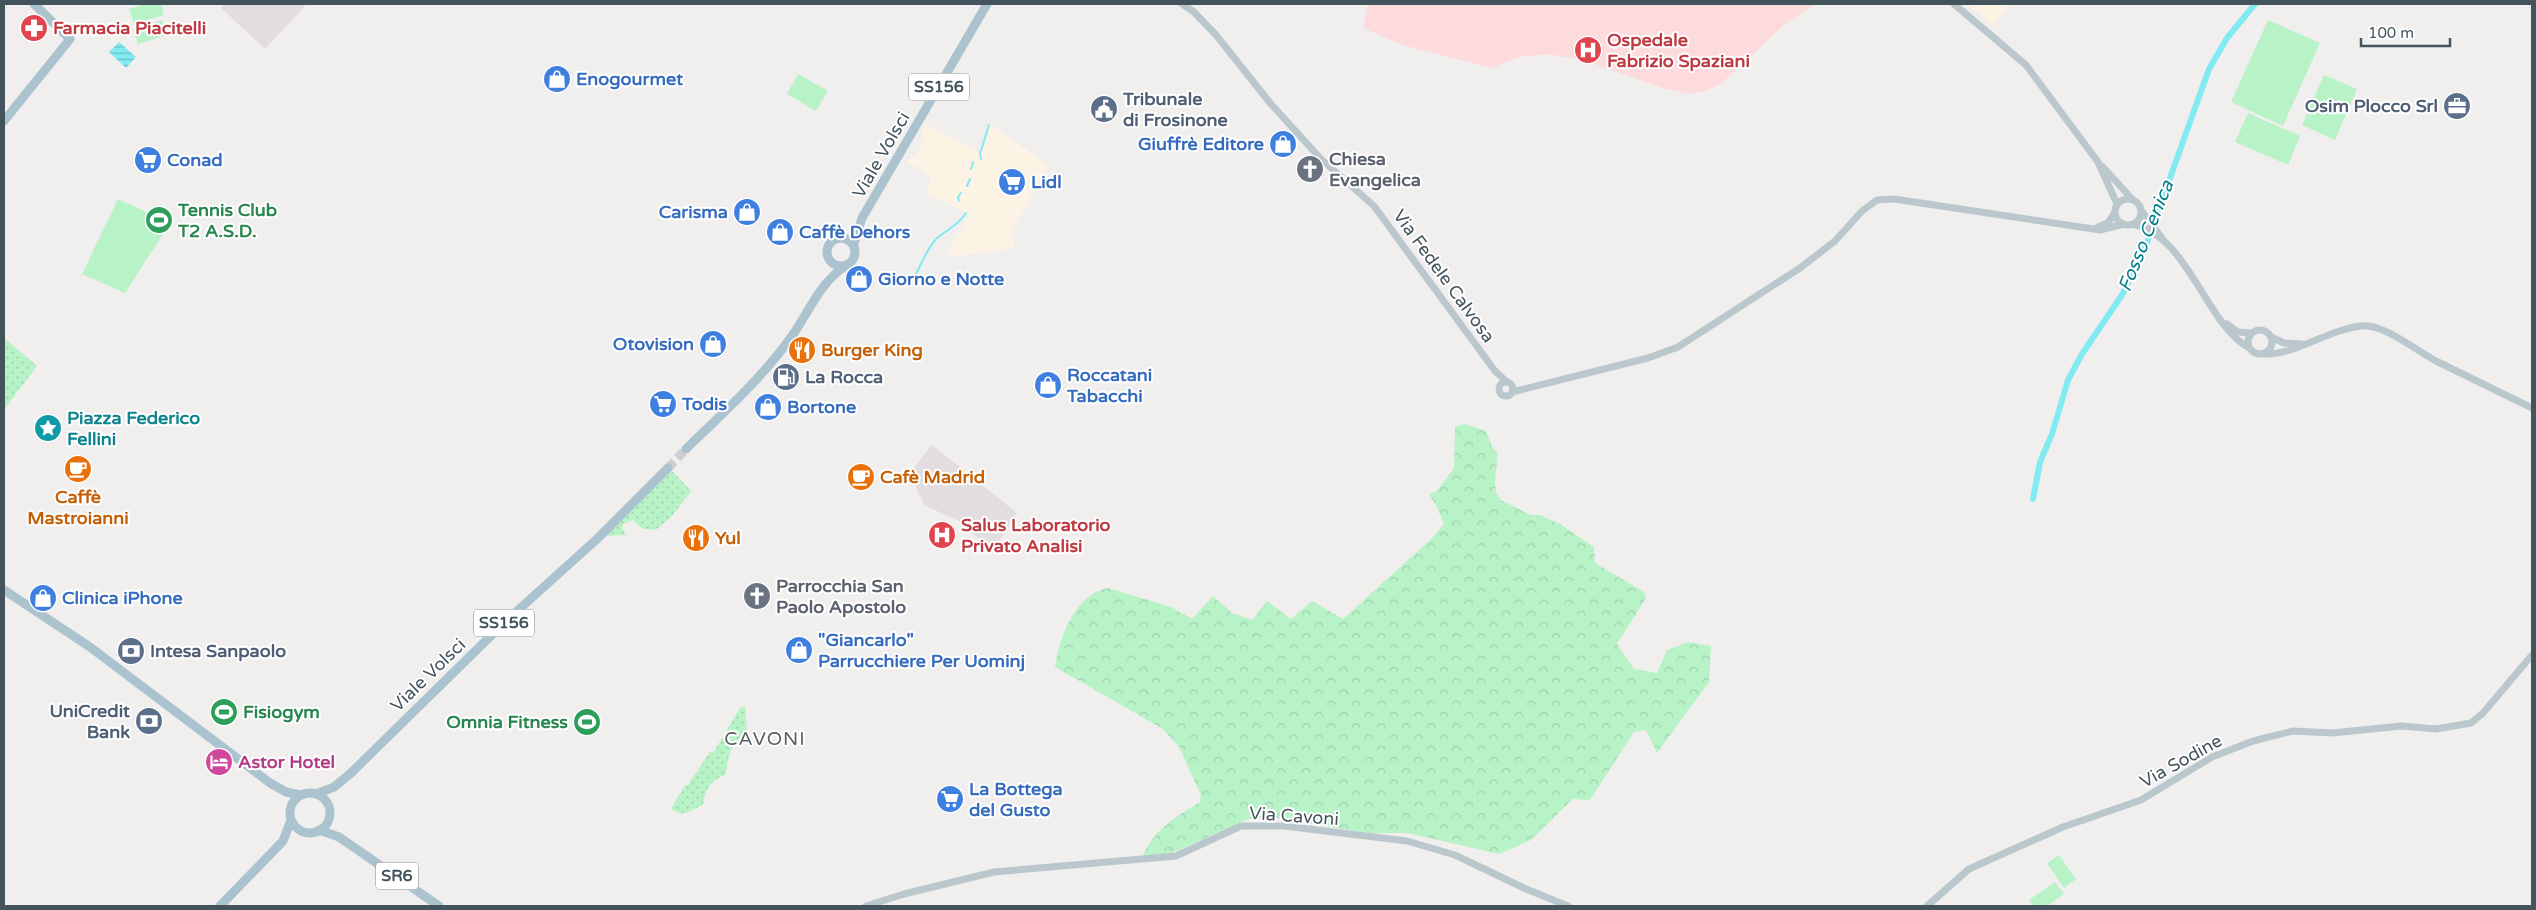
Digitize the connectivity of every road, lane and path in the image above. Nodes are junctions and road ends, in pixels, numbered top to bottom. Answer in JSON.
{"nodes":[{"id":1,"x":34,"y":4,"type":"edge"},
{"id":2,"x":987,"y":4,"type":"edge"},
{"id":3,"x":1182,"y":4,"type":"edge"},
{"id":4,"x":1954,"y":4,"type":"edge"},
{"id":5,"x":4,"y":121,"type":"edge"},
{"id":6,"x":2098,"y":162,"type":"junction"},
{"id":7,"x":2133,"y":200,"type":"junction"},
{"id":8,"x":2117,"y":204,"type":"junction"},
{"id":9,"x":2140,"y":210,"type":"junction"},
{"id":10,"x":2115,"y":212,"type":"junction"},
{"id":11,"x":862,"y":218,"type":"junction"},
{"id":12,"x":2124,"y":224,"type":"junction"},
{"id":13,"x":2133,"y":224,"type":"junction"},
{"id":14,"x":2093,"y":229,"type":"junction"},
{"id":15,"x":2157,"y":232,"type":"junction"},
{"id":16,"x":839,"y":238,"type":"junction"},
{"id":17,"x":854,"y":244,"type":"junction"},
{"id":18,"x":830,"y":260,"type":"junction"},
{"id":19,"x":847,"y":265,"type":"junction"},
{"id":20,"x":823,"y":288,"type":"junction"},
{"id":21,"x":2221,"y":318,"type":"junction"},
{"id":22,"x":2251,"y":333,"type":"junction"},
{"id":23,"x":2271,"y":337,"type":"junction"},
{"id":24,"x":2302,"y":344,"type":"junction"},
{"id":25,"x":2246,"y":346,"type":"junction"},
{"id":26,"x":2263,"y":354,"type":"junction"},
{"id":27,"x":1495,"y":372,"type":"junction"},
{"id":28,"x":1499,"y":387,"type":"junction"},
{"id":29,"x":1510,"y":387,"type":"junction"},
{"id":30,"x":2532,"y":408,"type":"edge"},
{"id":31,"x":686,"y":449,"type":"tunnel mouth"},
{"id":32,"x":668,"y":468,"type":"tunnel mouth"},
{"id":33,"x":4,"y":590,"type":"edge"},
{"id":34,"x":2532,"y":655,"type":"edge"},
{"id":35,"x":342,"y":781,"type":"junction"},
{"id":36,"x":270,"y":783,"type":"junction"},
{"id":37,"x":316,"y":794,"type":"junction"},
{"id":38,"x":301,"y":795,"type":"junction"},
{"id":39,"x":329,"y":806,"type":"junction"},
{"id":40,"x":290,"y":810,"type":"junction"},
{"id":41,"x":330,"y":817,"type":"junction"},
{"id":42,"x":291,"y":820,"type":"junction"},
{"id":43,"x":315,"y":832,"type":"junction"},
{"id":44,"x":283,"y":841,"type":"junction"},
{"id":45,"x":355,"y":847,"type":"junction"},
{"id":46,"x":220,"y":906,"type":"edge"},
{"id":47,"x":439,"y":906,"type":"edge"},
{"id":48,"x":866,"y":906,"type":"edge"},
{"id":49,"x":1568,"y":906,"type":"edge"},
{"id":50,"x":1927,"y":906,"type":"edge"}],
"edges":[{"from":1,"to":5,"type":"main road"},
{"from":2,"to":11,"type":"main road","name":"Viale Volsci","number":"SS156"},
{"from":3,"to":27,"type":"street","name":"Via Fedele Calvosa"},
{"from":4,"to":6,"type":"street"},
{"from":6,"to":7,"type":"street"},
{"from":6,"to":8,"type":"street"},
{"from":7,"to":8,"type":"street"},
{"from":7,"to":9,"type":"street"},
{"from":8,"to":10,"type":"street"},
{"from":9,"to":13,"type":"street"},
{"from":9,"to":15,"type":"street"},
{"from":10,"to":12,"type":"street"},
{"from":10,"to":14,"type":"street"},
{"from":11,"to":16,"type":"main road","name":"Viale Volsci","number":"SS156"},
{"from":11,"to":17,"type":"main road","name":"Viale Volsci","number":"SS156"},
{"from":12,"to":13,"type":"street"},
{"from":12,"to":14,"type":"street"},
{"from":13,"to":15,"type":"street"},
{"from":14,"to":29,"type":"street"},
{"from":15,"to":21,"type":"street"},
{"from":16,"to":17,"type":"main road"},
{"from":16,"to":18,"type":"main road","name":"Viale Volsci","number":"SS156"},
{"from":17,"to":19,"type":"main road","name":"Viale Volsci","number":"SS156"},
{"from":18,"to":19,"type":"main road"},
{"from":18,"to":20,"type":"main road","name":"Viale Volsci","number":"SS156"},
{"from":19,"to":20,"type":"main road","name":"Viale Volsci","number":"SS156"},
{"from":20,"to":31,"type":"main road","name":"Viale Volsci","number":"SS156"},
{"from":21,"to":22,"type":"street"},
{"from":21,"to":25,"type":"street"},
{"from":22,"to":23,"type":"street"},
{"from":22,"to":25,"type":"street"},
{"from":23,"to":24,"type":"street"},
{"from":23,"to":26,"type":"street"},
{"from":24,"to":26,"type":"street"},
{"from":24,"to":30,"type":"street"},
{"from":25,"to":26,"type":"street"},
{"from":27,"to":28,"type":"street","name":"Via Fedele Calvosa"},
{"from":27,"to":29,"type":"street","name":"Via Fedele Calvosa"},
{"from":28,"to":29,"type":"street"},
{"from":28,"to":29,"type":"street"},
{"from":32,"to":35,"type":"main road","name":"Viale Volsci","number":"SS156"},
{"from":33,"to":36,"type":"main road"},
{"from":34,"to":50,"type":"street","name":"Via Sodine"},
{"from":35,"to":37,"type":"main road","name":"Viale Volsci","number":"SS156"},
{"from":35,"to":39,"type":"main road","name":"Viale Volsci","number":"SS156"},
{"from":36,"to":38,"type":"main road"},
{"from":36,"to":40,"type":"main road"},
{"from":37,"to":38,"type":"main road","number":"SS156"},
{"from":37,"to":39,"type":"main road"},
{"from":38,"to":40,"type":"main road"},
{"from":39,"to":41,"type":"main road"},
{"from":40,"to":42,"type":"main road"},
{"from":41,"to":43,"type":"main road"},
{"from":41,"to":45,"type":"main road","number":"SR6"},
{"from":42,"to":43,"type":"main road"},
{"from":42,"to":44,"type":"main road"},
{"from":43,"to":44,"type":"main road"},
{"from":43,"to":45,"type":"main road","number":"SR6"},
{"from":44,"to":46,"type":"main road"},
{"from":45,"to":47,"type":"main road","number":"SR6"},
{"from":48,"to":49,"type":"street","name":"Via Cavoni"}]}
